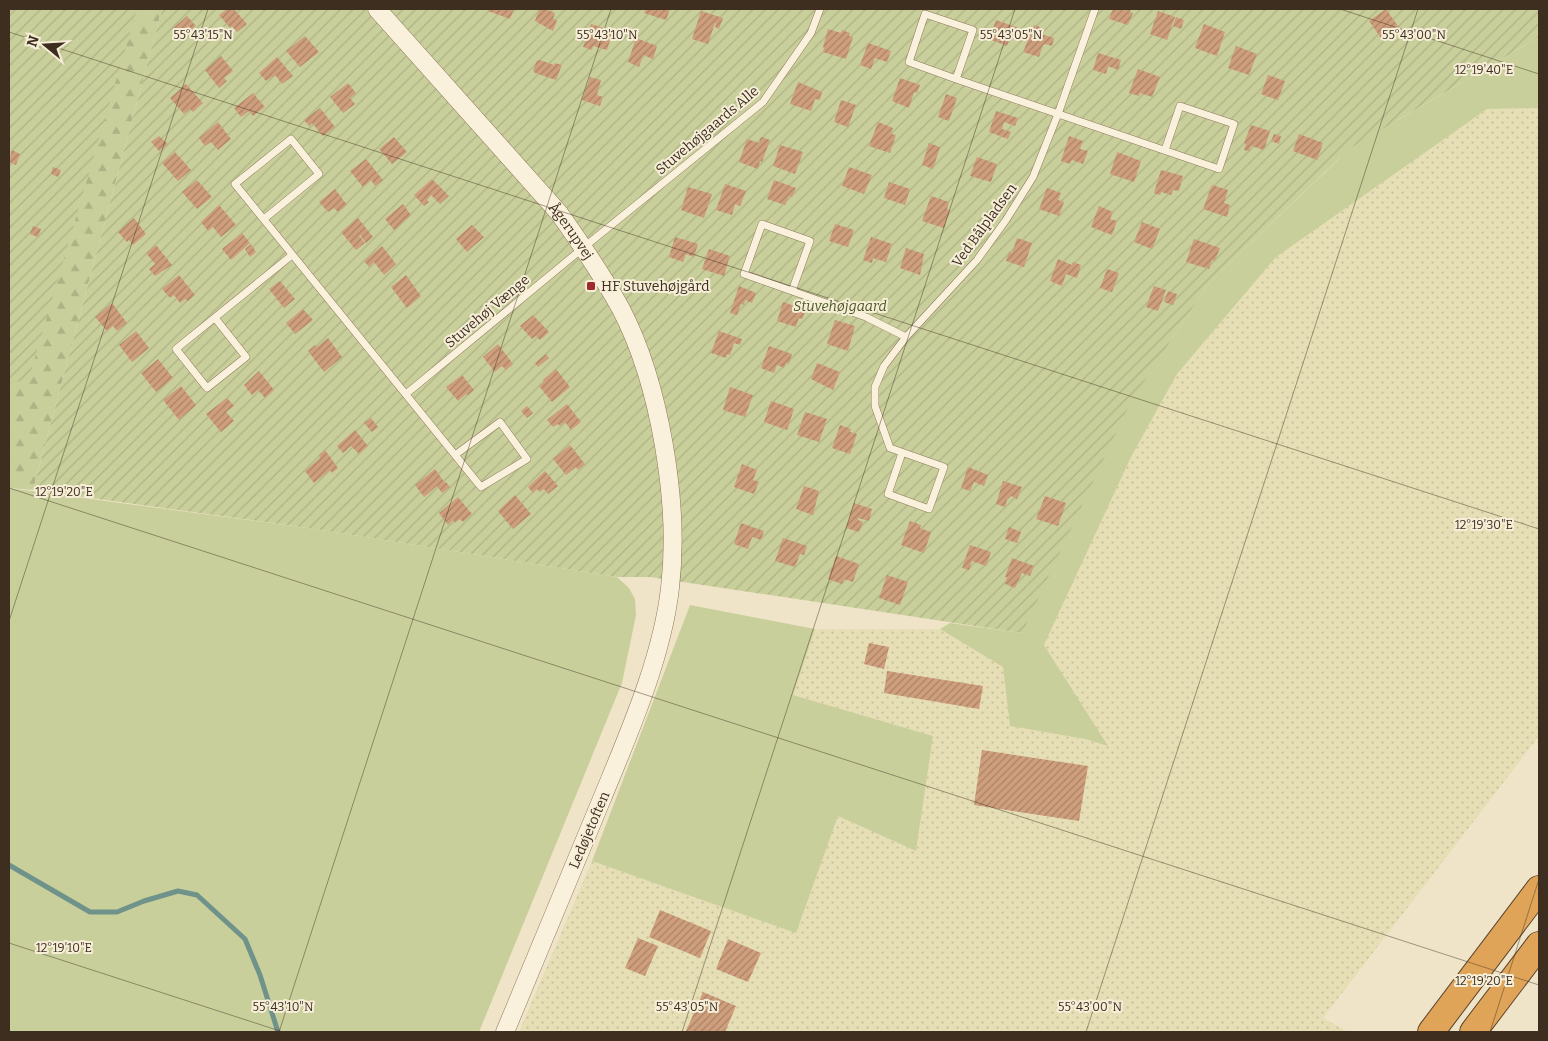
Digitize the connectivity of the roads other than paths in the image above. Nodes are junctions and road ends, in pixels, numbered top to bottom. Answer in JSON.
{"nodes":[{"id":1,"x":376,"y":9,"type":"edge"},
{"id":2,"x":820,"y":9,"type":"edge"},
{"id":3,"x":1095,"y":9,"type":"edge"},
{"id":4,"x":956,"y":78,"type":"junction"},
{"id":5,"x":1058,"y":114,"type":"junction"},
{"id":6,"x":1165,"y":150,"type":"junction"},
{"id":7,"x":264,"y":220,"type":"junction"},
{"id":8,"x":583,"y":248,"type":"junction"},
{"id":9,"x":292,"y":255,"type":"junction"},
{"id":10,"x":792,"y":291,"type":"junction"},
{"id":11,"x":215,"y":318,"type":"junction"},
{"id":12,"x":906,"y":337,"type":"junction"},
{"id":13,"x":406,"y":394,"type":"junction"},
{"id":14,"x":902,"y":453,"type":"junction"},
{"id":15,"x":455,"y":455,"type":"junction"},
{"id":16,"x":663,"y":624,"type":"joint"},
{"id":17,"x":1539,"y":888,"type":"edge"},
{"id":18,"x":1539,"y":945,"type":"edge"},
{"id":19,"x":505,"y":1032,"type":"edge"},
{"id":20,"x":1431,"y":1032,"type":"edge"},
{"id":21,"x":1473,"y":1032,"type":"edge"}],
"edges":[{"from":1,"to":8,"type":"street","name":"Ågerupvej"},
{"from":2,"to":8,"type":"lane","name":"Stuvehøjgaards Alle"},
{"from":3,"to":5,"type":"lane","name":"Ved Bålpladsen"},
{"from":4,"to":4,"type":"lane"},
{"from":4,"to":5,"type":"lane"},
{"from":5,"to":6,"type":"lane"},
{"from":5,"to":12,"type":"lane","name":"Ved Bålpladsen"},
{"from":6,"to":6,"type":"lane"},
{"from":7,"to":7,"type":"lane"},
{"from":7,"to":9,"type":"lane"},
{"from":8,"to":13,"type":"lane","name":"Stuvehøj Vænge"},
{"from":8,"to":16,"type":"street","name":"Ågerupvej"},
{"from":9,"to":11,"type":"lane"},
{"from":9,"to":13,"type":"lane"},
{"from":10,"to":10,"type":"lane"},
{"from":10,"to":12,"type":"lane"},
{"from":11,"to":11,"type":"lane"},
{"from":12,"to":14,"type":"lane","name":"Ved Bålpladsen"},
{"from":13,"to":15,"type":"lane"},
{"from":14,"to":14,"type":"lane","name":"Ved Bålpladsen"},
{"from":15,"to":15,"type":"lane"},
{"from":16,"to":19,"type":"street","name":"Ledøjetoften"},
{"from":17,"to":20,"type":"highway"},
{"from":18,"to":21,"type":"highway"}]}
